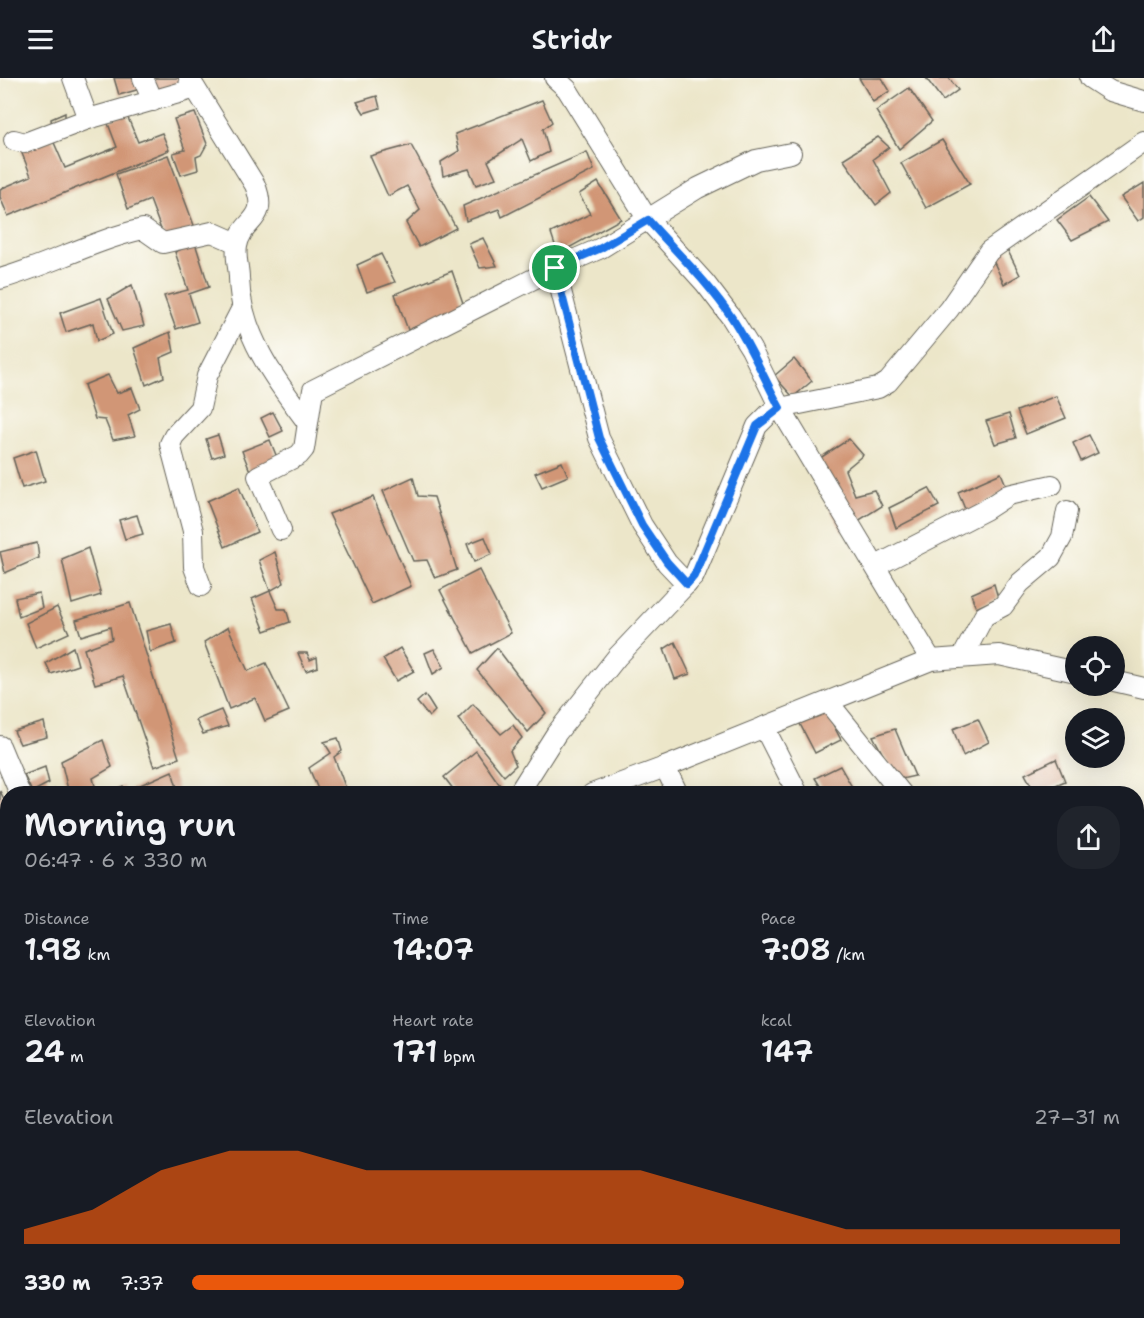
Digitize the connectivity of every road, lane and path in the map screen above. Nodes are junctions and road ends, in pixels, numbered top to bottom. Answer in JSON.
{"nodes":[{"id":1,"x":73,"y":78,"type":"edge"},
{"id":2,"x":143,"y":78,"type":"edge"},
{"id":3,"x":1090,"y":78,"type":"edge"},
{"id":4,"x":568,"y":82,"type":"edge"},
{"id":5,"x":191,"y":83,"type":"edge"},
{"id":6,"x":153,"y":101,"type":"junction"},
{"id":7,"x":1144,"y":101,"type":"edge"},
{"id":8,"x":88,"y":119,"type":"junction"},
{"id":9,"x":14,"y":140,"type":"dead end"},
{"id":10,"x":1144,"y":142,"type":"edge"},
{"id":11,"x":791,"y":153,"type":"dead end"},
{"id":12,"x":648,"y":220,"type":"junction"},
{"id":13,"x":237,"y":243,"type":"junction"},
{"id":14,"x":555,"y":268,"type":"junction"},
{"id":15,"x":0,"y":279,"type":"edge"},
{"id":16,"x":242,"y":308,"type":"junction"},
{"id":17,"x":780,"y":408,"type":"junction"},
{"id":18,"x":307,"y":422,"type":"junction"},
{"id":19,"x":1052,"y":485,"type":"dead end"},
{"id":20,"x":1067,"y":511,"type":"dead end"},
{"id":21,"x":281,"y":530,"type":"dead end"},
{"id":22,"x":876,"y":566,"type":"junction"},
{"id":23,"x":687,"y":584,"type":"junction"},
{"id":24,"x":201,"y":586,"type":"dead end"},
{"id":25,"x":963,"y":656,"type":"junction"},
{"id":26,"x":931,"y":660,"type":"junction"},
{"id":27,"x":1065,"y":670,"type":"edge"},
{"id":28,"x":1125,"y":684,"type":"edge"},
{"id":29,"x":1144,"y":688,"type":"edge"},
{"id":30,"x":828,"y":702,"type":"junction"},
{"id":31,"x":764,"y":727,"type":"junction"},
{"id":32,"x":0,"y":746,"type":"edge"},
{"id":33,"x":665,"y":767,"type":"junction"},
{"id":34,"x":17,"y":786,"type":"edge"},
{"id":35,"x":523,"y":786,"type":"edge"},
{"id":36,"x":614,"y":786,"type":"edge"},
{"id":37,"x":674,"y":786,"type":"edge"},
{"id":38,"x":794,"y":786,"type":"edge"},
{"id":39,"x":896,"y":786,"type":"edge"}],
"edges":[{"from":1,"to":8,"type":"street"},
{"from":2,"to":6,"type":"street"},
{"from":3,"to":7,"type":"street"},
{"from":4,"to":12,"type":"street"},
{"from":5,"to":6,"type":"street"},
{"from":5,"to":13,"type":"street"},
{"from":6,"to":8,"type":"street"},
{"from":8,"to":9,"type":"street"},
{"from":10,"to":17,"type":"street"},
{"from":11,"to":12,"type":"street"},
{"from":12,"to":14,"type":"street"},
{"from":12,"to":17,"type":"street"},
{"from":13,"to":15,"type":"street"},
{"from":13,"to":16,"type":"street"},
{"from":14,"to":18,"type":"street"},
{"from":14,"to":23,"type":"street"},
{"from":16,"to":18,"type":"street"},
{"from":16,"to":24,"type":"street"},
{"from":17,"to":22,"type":"street"},
{"from":17,"to":23,"type":"street"},
{"from":18,"to":21,"type":"street"},
{"from":19,"to":22,"type":"street"},
{"from":20,"to":25,"type":"street"},
{"from":22,"to":26,"type":"street"},
{"from":23,"to":35,"type":"street"},
{"from":25,"to":26,"type":"street"},
{"from":25,"to":27,"type":"street"},
{"from":26,"to":30,"type":"street"},
{"from":28,"to":29,"type":"street"},
{"from":30,"to":31,"type":"street"},
{"from":30,"to":39,"type":"street"},
{"from":31,"to":33,"type":"street"},
{"from":31,"to":38,"type":"street"},
{"from":32,"to":34,"type":"street"},
{"from":33,"to":36,"type":"street"},
{"from":33,"to":37,"type":"street"}]}
